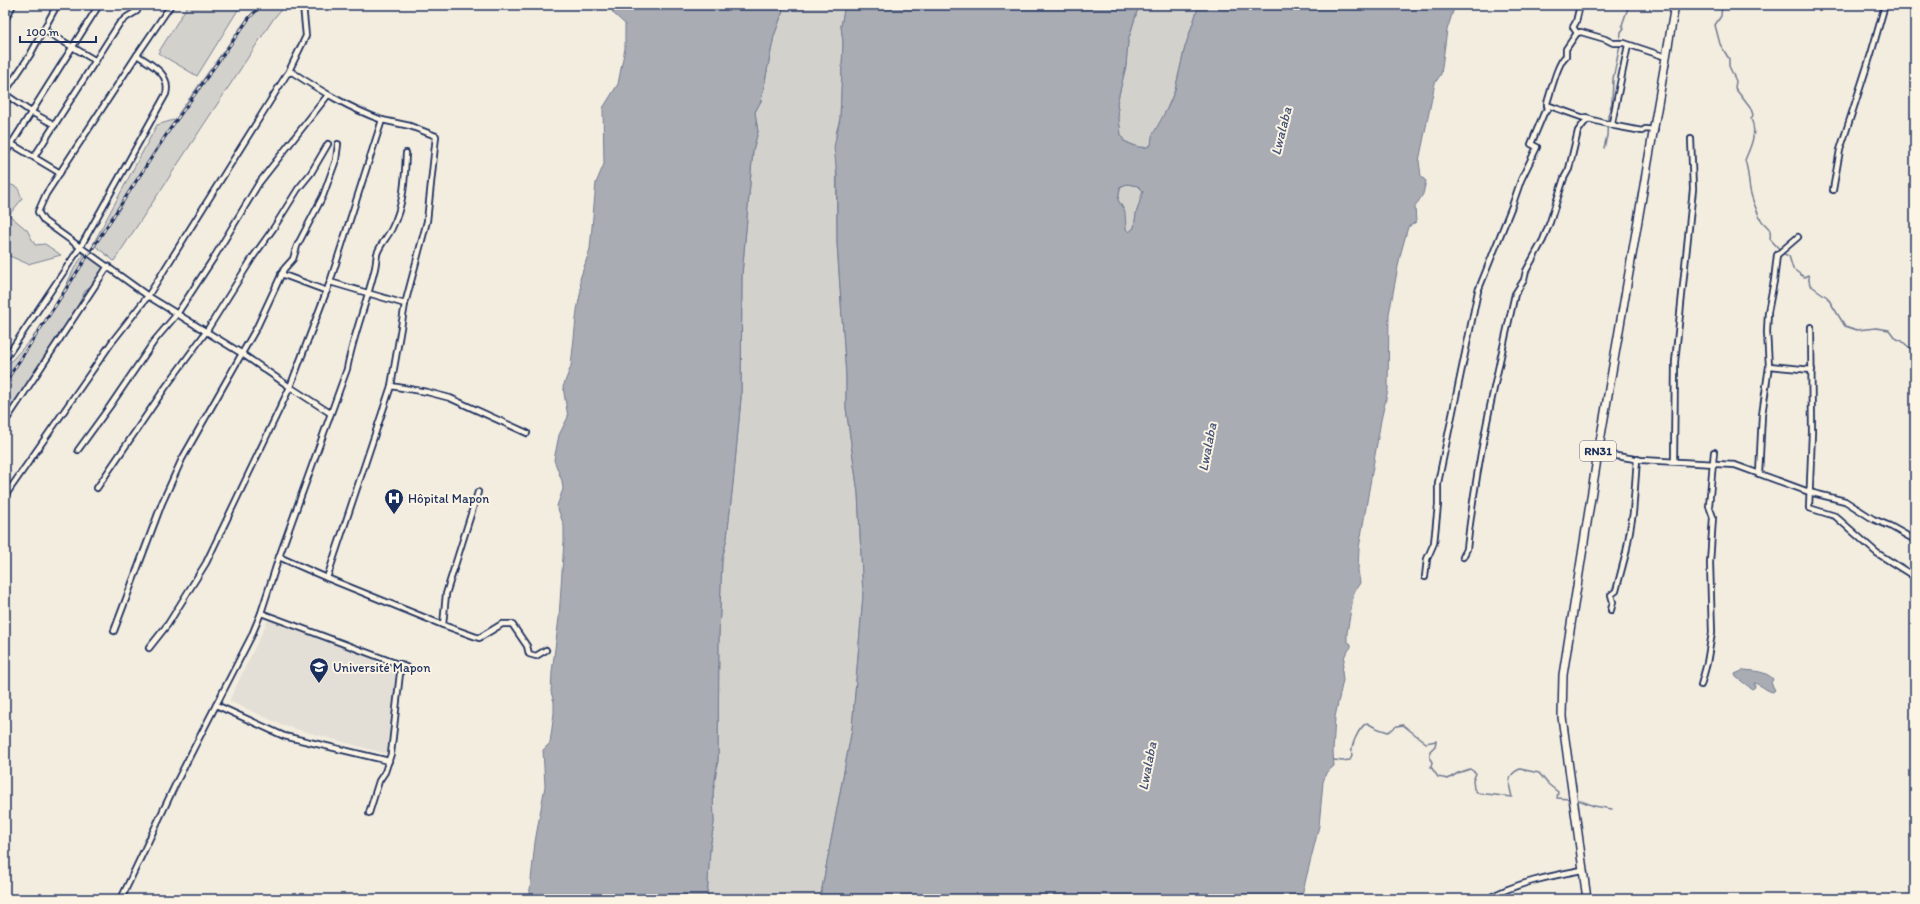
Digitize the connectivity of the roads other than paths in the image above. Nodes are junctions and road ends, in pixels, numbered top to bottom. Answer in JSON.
{"nodes":[{"id":1,"x":57,"y":5,"type":"edge"},
{"id":2,"x":99,"y":5,"type":"edge"},
{"id":3,"x":139,"y":5,"type":"edge"},
{"id":4,"x":171,"y":5,"type":"edge"},
{"id":5,"x":303,"y":5,"type":"edge"},
{"id":6,"x":1580,"y":5,"type":"edge"},
{"id":7,"x":1675,"y":5,"type":"edge"},
{"id":8,"x":1885,"y":5,"type":"edge"},
{"id":9,"x":11,"y":6,"type":"edge"},
{"id":10,"x":5,"y":20,"type":"edge"},
{"id":11,"x":44,"y":30,"type":"junction"},
{"id":12,"x":1577,"y":33,"type":"junction"},
{"id":13,"x":1628,"y":45,"type":"junction"},
{"id":14,"x":73,"y":46,"type":"junction"},
{"id":15,"x":137,"y":55,"type":"junction"},
{"id":16,"x":1666,"y":57,"type":"junction"},
{"id":17,"x":96,"y":60,"type":"junction"},
{"id":18,"x":288,"y":73,"type":"junction"},
{"id":19,"x":5,"y":93,"type":"edge"},
{"id":20,"x":328,"y":95,"type":"junction"},
{"id":21,"x":1547,"y":105,"type":"junction"},
{"id":22,"x":31,"y":112,"type":"junction"},
{"id":23,"x":382,"y":120,"type":"junction"},
{"id":24,"x":1589,"y":120,"type":"junction"},
{"id":25,"x":55,"y":125,"type":"junction"},
{"id":26,"x":1615,"y":126,"type":"junction"},
{"id":27,"x":1654,"y":130,"type":"junction"},
{"id":28,"x":1691,"y":139,"type":"dead end"},
{"id":29,"x":5,"y":140,"type":"edge"},
{"id":30,"x":12,"y":144,"type":"junction"},
{"id":31,"x":328,"y":144,"type":"dead end"},
{"id":32,"x":338,"y":144,"type":"dead end"},
{"id":33,"x":406,"y":153,"type":"dead end"},
{"id":34,"x":5,"y":154,"type":"edge"},
{"id":35,"x":34,"y":158,"type":"junction"},
{"id":36,"x":60,"y":173,"type":"junction"},
{"id":37,"x":1834,"y":190,"type":"dead end"},
{"id":38,"x":1798,"y":236,"type":"dead end"},
{"id":39,"x":81,"y":246,"type":"junction"},
{"id":40,"x":108,"y":266,"type":"junction"},
{"id":41,"x":281,"y":274,"type":"junction"},
{"id":42,"x":330,"y":282,"type":"junction"},
{"id":43,"x":327,"y":291,"type":"junction"},
{"id":44,"x":367,"y":293,"type":"junction"},
{"id":45,"x":148,"y":296,"type":"junction"},
{"id":46,"x":404,"y":304,"type":"junction"},
{"id":47,"x":177,"y":314,"type":"junction"},
{"id":48,"x":1811,"y":327,"type":"dead end"},
{"id":49,"x":206,"y":332,"type":"junction"},
{"id":50,"x":241,"y":353,"type":"junction"},
{"id":51,"x":5,"y":359,"type":"edge"},
{"id":52,"x":1769,"y":366,"type":"junction"},
{"id":53,"x":1812,"y":370,"type":"junction"},
{"id":54,"x":391,"y":386,"type":"junction"},
{"id":55,"x":290,"y":387,"type":"junction"},
{"id":56,"x":330,"y":413,"type":"junction"},
{"id":57,"x":5,"y":422,"type":"edge"},
{"id":58,"x":527,"y":433,"type":"dead end"},
{"id":59,"x":78,"y":450,"type":"dead end"},
{"id":60,"x":1714,"y":452,"type":"dead end"},
{"id":61,"x":1598,"y":453,"type":"junction"},
{"id":62,"x":1637,"y":459,"type":"junction"},
{"id":63,"x":1674,"y":461,"type":"junction"},
{"id":64,"x":1713,"y":463,"type":"junction"},
{"id":65,"x":1759,"y":474,"type":"junction"},
{"id":66,"x":97,"y":488,"type":"dead end"},
{"id":67,"x":478,"y":492,"type":"dead end"},
{"id":68,"x":1810,"y":492,"type":"junction"},
{"id":69,"x":5,"y":496,"type":"edge"},
{"id":70,"x":1915,"y":540,"type":"edge"},
{"id":71,"x":279,"y":557,"type":"junction"},
{"id":72,"x":1463,"y":557,"type":"dead end"},
{"id":73,"x":1425,"y":577,"type":"dead end"},
{"id":74,"x":327,"y":578,"type":"junction"},
{"id":75,"x":1915,"y":578,"type":"edge"},
{"id":76,"x":1611,"y":610,"type":"dead end"},
{"id":77,"x":261,"y":613,"type":"junction"},
{"id":78,"x":443,"y":625,"type":"junction"},
{"id":79,"x":114,"y":631,"type":"dead end"},
{"id":80,"x":148,"y":648,"type":"dead end"},
{"id":81,"x":546,"y":650,"type":"dead end"},
{"id":82,"x":401,"y":664,"type":"junction"},
{"id":83,"x":406,"y":667,"type":"dead end"},
{"id":84,"x":1701,"y":684,"type":"dead end"},
{"id":85,"x":216,"y":705,"type":"junction"},
{"id":86,"x":389,"y":761,"type":"junction"},
{"id":87,"x":370,"y":813,"type":"dead end"},
{"id":88,"x":1582,"y":870,"type":"junction"},
{"id":89,"x":120,"y":899,"type":"edge"},
{"id":90,"x":1487,"y":899,"type":"edge"},
{"id":91,"x":1587,"y":899,"type":"edge"}],
"edges":[{"from":1,"to":11,"type":"street"},
{"from":2,"to":14,"type":"street"},
{"from":3,"to":17,"type":"street"},
{"from":4,"to":15,"type":"street"},
{"from":5,"to":18,"type":"street"},
{"from":6,"to":12,"type":"street"},
{"from":7,"to":16,"type":"main road","number":"RN31"},
{"from":8,"to":37,"type":"street"},
{"from":9,"to":10,"type":"street"},
{"from":11,"to":14,"type":"street"},
{"from":11,"to":19,"type":"street"},
{"from":12,"to":13,"type":"street"},
{"from":12,"to":21,"type":"street"},
{"from":13,"to":16,"type":"street"},
{"from":13,"to":26,"type":"street"},
{"from":14,"to":17,"type":"street"},
{"from":14,"to":22,"type":"street"},
{"from":15,"to":36,"type":"street"},
{"from":15,"to":39,"type":"street"},
{"from":16,"to":27,"type":"main road","number":"RN31"},
{"from":17,"to":25,"type":"street"},
{"from":18,"to":20,"type":"street"},
{"from":18,"to":45,"type":"street"},
{"from":19,"to":22,"type":"street"},
{"from":20,"to":23,"type":"street"},
{"from":20,"to":47,"type":"street"},
{"from":21,"to":24,"type":"street"},
{"from":21,"to":73,"type":"street"},
{"from":22,"to":25,"type":"street"},
{"from":22,"to":30,"type":"street"},
{"from":23,"to":42,"type":"street"},
{"from":23,"to":46,"type":"street"},
{"from":24,"to":26,"type":"street"},
{"from":24,"to":72,"type":"street"},
{"from":25,"to":35,"type":"street"},
{"from":26,"to":27,"type":"street"},
{"from":27,"to":61,"type":"main road","number":"RN31"},
{"from":28,"to":63,"type":"street"},
{"from":29,"to":30,"type":"street"},
{"from":30,"to":34,"type":"street"},
{"from":30,"to":35,"type":"street"},
{"from":31,"to":49,"type":"street"},
{"from":32,"to":41,"type":"street"},
{"from":33,"to":44,"type":"street"},
{"from":35,"to":36,"type":"street"},
{"from":36,"to":39,"type":"street"},
{"from":38,"to":52,"type":"street"},
{"from":39,"to":40,"type":"street"},
{"from":39,"to":51,"type":"street"},
{"from":40,"to":45,"type":"street"},
{"from":40,"to":57,"type":"street"},
{"from":41,"to":43,"type":"street"},
{"from":41,"to":50,"type":"street"},
{"from":42,"to":43,"type":"street"},
{"from":42,"to":44,"type":"street"},
{"from":43,"to":55,"type":"street"},
{"from":44,"to":46,"type":"street"},
{"from":44,"to":56,"type":"street"},
{"from":45,"to":47,"type":"street"},
{"from":45,"to":69,"type":"street"},
{"from":46,"to":54,"type":"street"},
{"from":47,"to":49,"type":"street"},
{"from":47,"to":59,"type":"street"},
{"from":48,"to":53,"type":"street"},
{"from":49,"to":50,"type":"street"},
{"from":49,"to":66,"type":"street"},
{"from":50,"to":55,"type":"street"},
{"from":50,"to":79,"type":"street"},
{"from":52,"to":53,"type":"street"},
{"from":52,"to":65,"type":"street"},
{"from":53,"to":68,"type":"street"},
{"from":54,"to":58,"type":"street"},
{"from":54,"to":74,"type":"street"},
{"from":55,"to":56,"type":"street"},
{"from":55,"to":80,"type":"street"},
{"from":56,"to":71,"type":"street"},
{"from":60,"to":64,"type":"street"},
{"from":61,"to":62,"type":"street"},
{"from":61,"to":88,"type":"main road","number":"RN31"},
{"from":62,"to":63,"type":"street"},
{"from":62,"to":76,"type":"street"},
{"from":63,"to":64,"type":"street"},
{"from":64,"to":65,"type":"street"},
{"from":64,"to":84,"type":"street"},
{"from":65,"to":68,"type":"street"},
{"from":67,"to":78,"type":"street"},
{"from":68,"to":70,"type":"street"},
{"from":68,"to":75,"type":"street"},
{"from":71,"to":74,"type":"street"},
{"from":71,"to":77,"type":"street"},
{"from":74,"to":78,"type":"street"},
{"from":77,"to":82,"type":"street"},
{"from":77,"to":85,"type":"street"},
{"from":78,"to":81,"type":"street"},
{"from":82,"to":83,"type":"street"},
{"from":82,"to":86,"type":"street"},
{"from":85,"to":86,"type":"street"},
{"from":85,"to":89,"type":"street"},
{"from":86,"to":87,"type":"street"},
{"from":88,"to":90,"type":"street"},
{"from":88,"to":91,"type":"main road","number":"RN31"}]}
